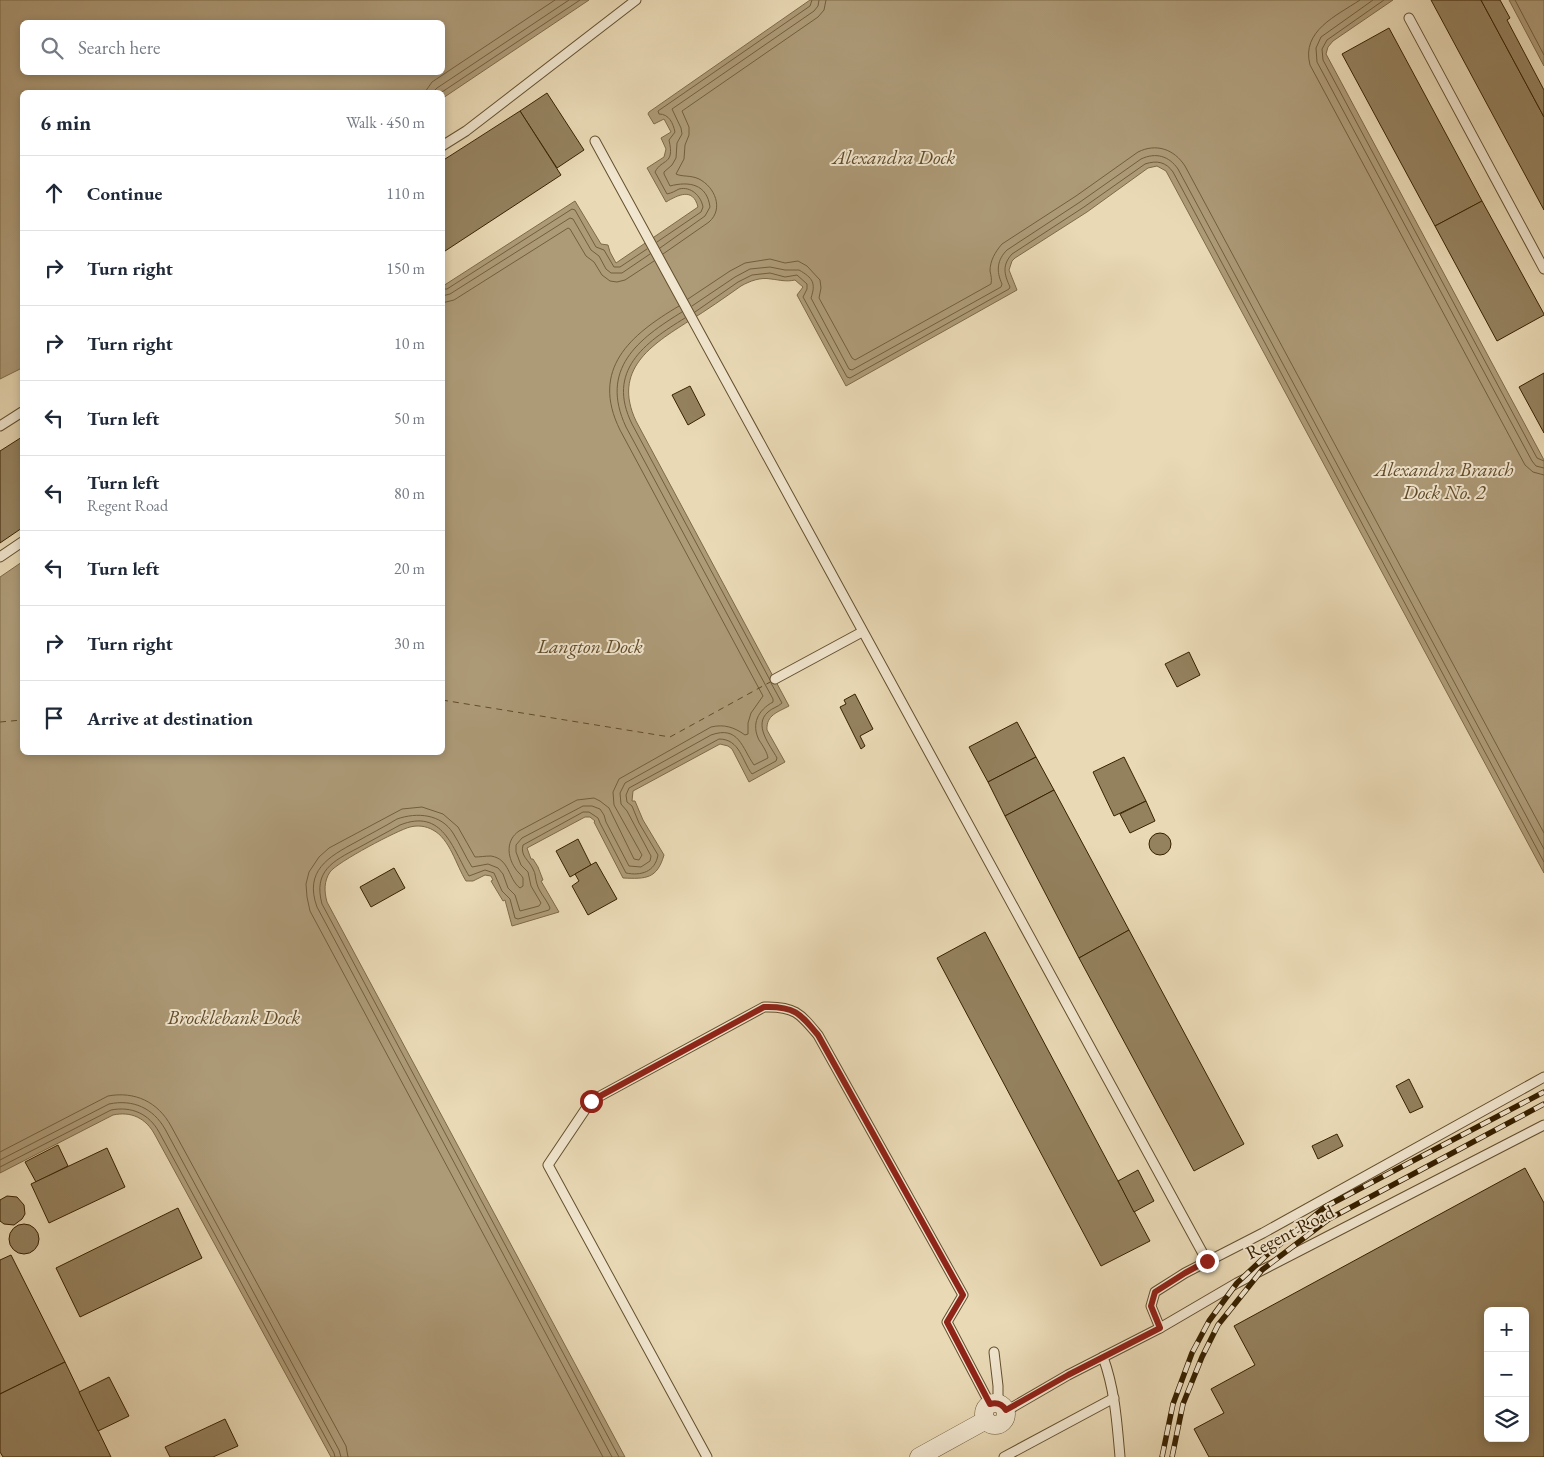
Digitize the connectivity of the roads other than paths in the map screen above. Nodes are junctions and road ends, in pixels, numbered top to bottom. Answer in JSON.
{"nodes":[{"id":1,"x":636,"y":0,"type":"edge"},
{"id":2,"x":1409,"y":18,"type":"dead end"},
{"id":3,"x":595,"y":140,"type":"dead end"},
{"id":4,"x":445,"y":144,"type":"edge"},
{"id":5,"x":1544,"y":270,"type":"edge"},
{"id":6,"x":20,"y":413,"type":"edge"},
{"id":7,"x":0,"y":426,"type":"edge"},
{"id":8,"x":20,"y":543,"type":"edge"},
{"id":9,"x":0,"y":556,"type":"edge"},
{"id":10,"x":862,"y":632,"type":"junction"},
{"id":11,"x":775,"y":679,"type":"dead end"},
{"id":12,"x":1544,"y":1077,"type":"edge"},
{"id":13,"x":1544,"y":1125,"type":"edge"},
{"id":14,"x":1207,"y":1261,"type":"junction"},
{"id":15,"x":1160,"y":1328,"type":"junction"},
{"id":16,"x":994,"y":1352,"type":"dead end"},
{"id":17,"x":1103,"y":1358,"type":"junction"},
{"id":18,"x":1114,"y":1398,"type":"junction"},
{"id":19,"x":995,"y":1410,"type":"junction"},
{"id":20,"x":706,"y":1457,"type":"edge"},
{"id":21,"x":919,"y":1457,"type":"edge"},
{"id":22,"x":1004,"y":1457,"type":"edge"},
{"id":23,"x":1120,"y":1457,"type":"edge"}],
"edges":[{"from":1,"to":4,"type":"lane"},
{"from":2,"to":5,"type":"lane"},
{"from":3,"to":10,"type":"lane"},
{"from":6,"to":7,"type":"lane"},
{"from":8,"to":9,"type":"lane"},
{"from":10,"to":11,"type":"lane"},
{"from":10,"to":14,"type":"lane"},
{"from":12,"to":14,"type":"lane"},
{"from":13,"to":15,"type":"lane","name":"Regent Road"},
{"from":14,"to":15,"type":"lane"},
{"from":15,"to":17,"type":"lane","name":"Regent Road"},
{"from":16,"to":19,"type":"lane"},
{"from":17,"to":18,"type":"lane"},
{"from":17,"to":19,"type":"lane","name":"Regent Road"},
{"from":18,"to":22,"type":"lane"},
{"from":18,"to":23,"type":"lane"},
{"from":19,"to":20,"type":"lane"},
{"from":19,"to":21,"type":"street","name":"Regent Road"}]}
